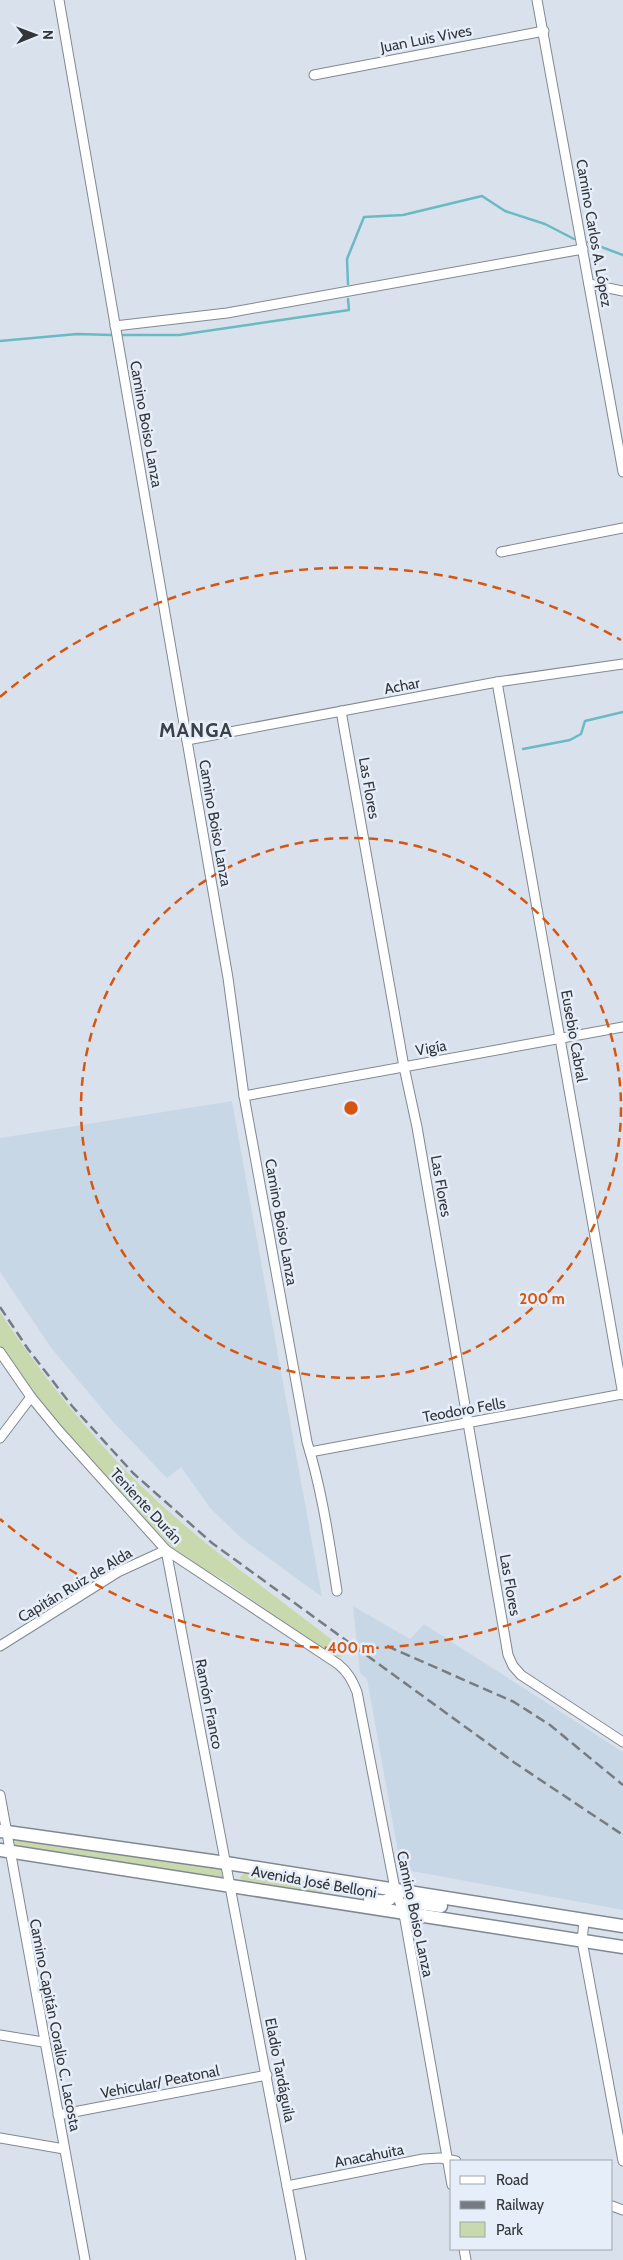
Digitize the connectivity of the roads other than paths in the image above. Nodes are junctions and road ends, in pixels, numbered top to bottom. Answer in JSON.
{"nodes":[{"id":1,"x":59,"y":0,"type":"edge"},
{"id":2,"x":537,"y":0,"type":"edge"},
{"id":3,"x":544,"y":31,"type":"junction"},
{"id":4,"x":314,"y":75,"type":"dead end"},
{"id":5,"x":583,"y":249,"type":"junction"},
{"id":6,"x":589,"y":284,"type":"junction"},
{"id":7,"x":623,"y":291,"type":"edge"},
{"id":8,"x":115,"y":326,"type":"junction"},
{"id":9,"x":623,"y":472,"type":"edge"},
{"id":10,"x":623,"y":528,"type":"edge"},
{"id":11,"x":501,"y":552,"type":"dead end"},
{"id":12,"x":623,"y":664,"type":"edge"},
{"id":13,"x":497,"y":682,"type":"junction"},
{"id":14,"x":341,"y":711,"type":"junction"},
{"id":15,"x":187,"y":740,"type":"junction"},
{"id":16,"x":623,"y":1027,"type":"edge"},
{"id":17,"x":560,"y":1038,"type":"junction"},
{"id":18,"x":404,"y":1067,"type":"junction"},
{"id":19,"x":244,"y":1096,"type":"junction"},
{"id":20,"x":0,"y":1352,"type":"edge"},
{"id":21,"x":623,"y":1394,"type":"edge"},
{"id":22,"x":31,"y":1397,"type":"junction"},
{"id":23,"x":469,"y":1424,"type":"junction"},
{"id":24,"x":0,"y":1438,"type":"edge"},
{"id":25,"x":310,"y":1452,"type":"junction"},
{"id":26,"x":166,"y":1550,"type":"junction"},
{"id":27,"x":337,"y":1590,"type":"dead end"},
{"id":28,"x":0,"y":1646,"type":"edge"},
{"id":29,"x":352,"y":1680,"type":"joint"},
{"id":30,"x":623,"y":1742,"type":"edge"},
{"id":31,"x":0,"y":1795,"type":"edge"},
{"id":32,"x":3,"y":1832,"type":"edge"},
{"id":33,"x":5,"y":1850,"type":"edge"},
{"id":34,"x":226,"y":1863,"type":"junction"},
{"id":35,"x":230,"y":1884,"type":"junction"},
{"id":36,"x":395,"y":1889,"type":"junction"},
{"id":37,"x":329,"y":1901,"type":"junction"},
{"id":38,"x":488,"y":1906,"type":"junction"},
{"id":39,"x":404,"y":1914,"type":"junction"},
{"id":40,"x":584,"y":1921,"type":"junction"},
{"id":41,"x":623,"y":1926,"type":"edge"},
{"id":42,"x":582,"y":1940,"type":"junction"},
{"id":43,"x":623,"y":1947,"type":"edge"},
{"id":44,"x":0,"y":2035,"type":"edge"},
{"id":45,"x":43,"y":2042,"type":"junction"},
{"id":46,"x":267,"y":2075,"type":"junction"},
{"id":47,"x":58,"y":2115,"type":"junction"},
{"id":48,"x":0,"y":2138,"type":"edge"},
{"id":49,"x":64,"y":2149,"type":"junction"},
{"id":50,"x":451,"y":2160,"type":"edge"},
{"id":51,"x":623,"y":2161,"type":"edge"},
{"id":52,"x":287,"y":2186,"type":"junction"},
{"id":53,"x":85,"y":2260,"type":"edge"},
{"id":54,"x":301,"y":2260,"type":"edge"}],
"edges":[{"from":1,"to":8,"type":"street","name":"Camino Boiso Lanza"},
{"from":2,"to":3,"type":"street","name":"Camino Carlos A. López"},
{"from":3,"to":4,"type":"street","name":"Juan Luis Vives"},
{"from":3,"to":5,"type":"street","name":"Camino Carlos A. López"},
{"from":5,"to":6,"type":"street","name":"Camino Carlos A. López"},
{"from":5,"to":8,"type":"street"},
{"from":6,"to":7,"type":"street"},
{"from":6,"to":9,"type":"street","name":"Camino Carlos A. López"},
{"from":8,"to":15,"type":"street","name":"Camino Boiso Lanza"},
{"from":10,"to":11,"type":"street"},
{"from":12,"to":13,"type":"street","name":"Achar"},
{"from":13,"to":14,"type":"street","name":"Achar"},
{"from":13,"to":17,"type":"street","name":"Eusebio Cabral"},
{"from":14,"to":15,"type":"street","name":"Achar"},
{"from":14,"to":18,"type":"street","name":"Las Flores"},
{"from":15,"to":19,"type":"street","name":"Camino Boiso Lanza"},
{"from":16,"to":17,"type":"street","name":"Vigía"},
{"from":17,"to":18,"type":"street","name":"Vigía"},
{"from":17,"to":21,"type":"street","name":"Eusebio Cabral"},
{"from":18,"to":19,"type":"street","name":"Vigía"},
{"from":18,"to":23,"type":"street","name":"Las Flores"},
{"from":19,"to":25,"type":"street","name":"Camino Boiso Lanza"},
{"from":20,"to":22,"type":"street","name":"Teniente Durán"},
{"from":21,"to":23,"type":"street","name":"Teodoro Fells"},
{"from":22,"to":24,"type":"street"},
{"from":22,"to":26,"type":"street","name":"Teniente Durán"},
{"from":23,"to":25,"type":"street","name":"Teodoro Fells"},
{"from":23,"to":30,"type":"street","name":"Las Flores"},
{"from":25,"to":27,"type":"street","name":"Camino Boiso Lanza"},
{"from":26,"to":28,"type":"street","name":"Capitán Ruiz de Alda"},
{"from":26,"to":29,"type":"street","name":"Teniente Durán"},
{"from":26,"to":34,"type":"street","name":"Ramón Franco"},
{"from":29,"to":36,"type":"street","name":"Camino Boiso Lanza"},
{"from":31,"to":32,"type":"street","name":"Camino Capitán Coralio C. Lacosta"},
{"from":32,"to":33,"type":"street","name":"Camino Capitán Coralio C. Lacosta"},
{"from":32,"to":34,"type":"main road","name":"Avenida José Belloni"},
{"from":33,"to":35,"type":"main road","name":"Avenida José Belloni"},
{"from":33,"to":45,"type":"street","name":"Camino Capitán Coralio C. Lacosta"},
{"from":34,"to":35,"type":"street","name":"Ramón Franco"},
{"from":34,"to":36,"type":"main road","name":"Avenida José Belloni"},
{"from":35,"to":37,"type":"main road","name":"Avenida José Belloni"},
{"from":35,"to":46,"type":"street","name":"Eladio Tardáguila"},
{"from":36,"to":37,"type":"main road"},
{"from":36,"to":38,"type":"main road","name":"Avenida José Belloni"},
{"from":36,"to":39,"type":"street","name":"Camino Boiso Lanza"},
{"from":37,"to":39,"type":"main road","name":"Avenida José Belloni"},
{"from":38,"to":39,"type":"main road"},
{"from":38,"to":40,"type":"main road","name":"Avenida José Belloni"},
{"from":39,"to":42,"type":"main road","name":"Avenida José Belloni"},
{"from":39,"to":50,"type":"street","name":"Camino Boiso Lanza"},
{"from":40,"to":41,"type":"main road","name":"Avenida José Belloni"},
{"from":40,"to":42,"type":"street"},
{"from":42,"to":43,"type":"main road","name":"Avenida José Belloni"},
{"from":42,"to":51,"type":"street"},
{"from":44,"to":45,"type":"street"},
{"from":45,"to":47,"type":"street","name":"Camino Capitán Coralio C. Lacosta"},
{"from":46,"to":47,"type":"street","name":"Vehicular/ Peatonal"},
{"from":46,"to":52,"type":"street","name":"Eladio Tardáguila"},
{"from":47,"to":49,"type":"street","name":"Camino Capitán Coralio C. Lacosta"},
{"from":48,"to":49,"type":"street"},
{"from":49,"to":53,"type":"street","name":"Camino Capitán Coralio C. Lacosta"},
{"from":50,"to":52,"type":"street","name":"Anacahuita"},
{"from":52,"to":54,"type":"street","name":"Eladio Tardáguila"}]}
